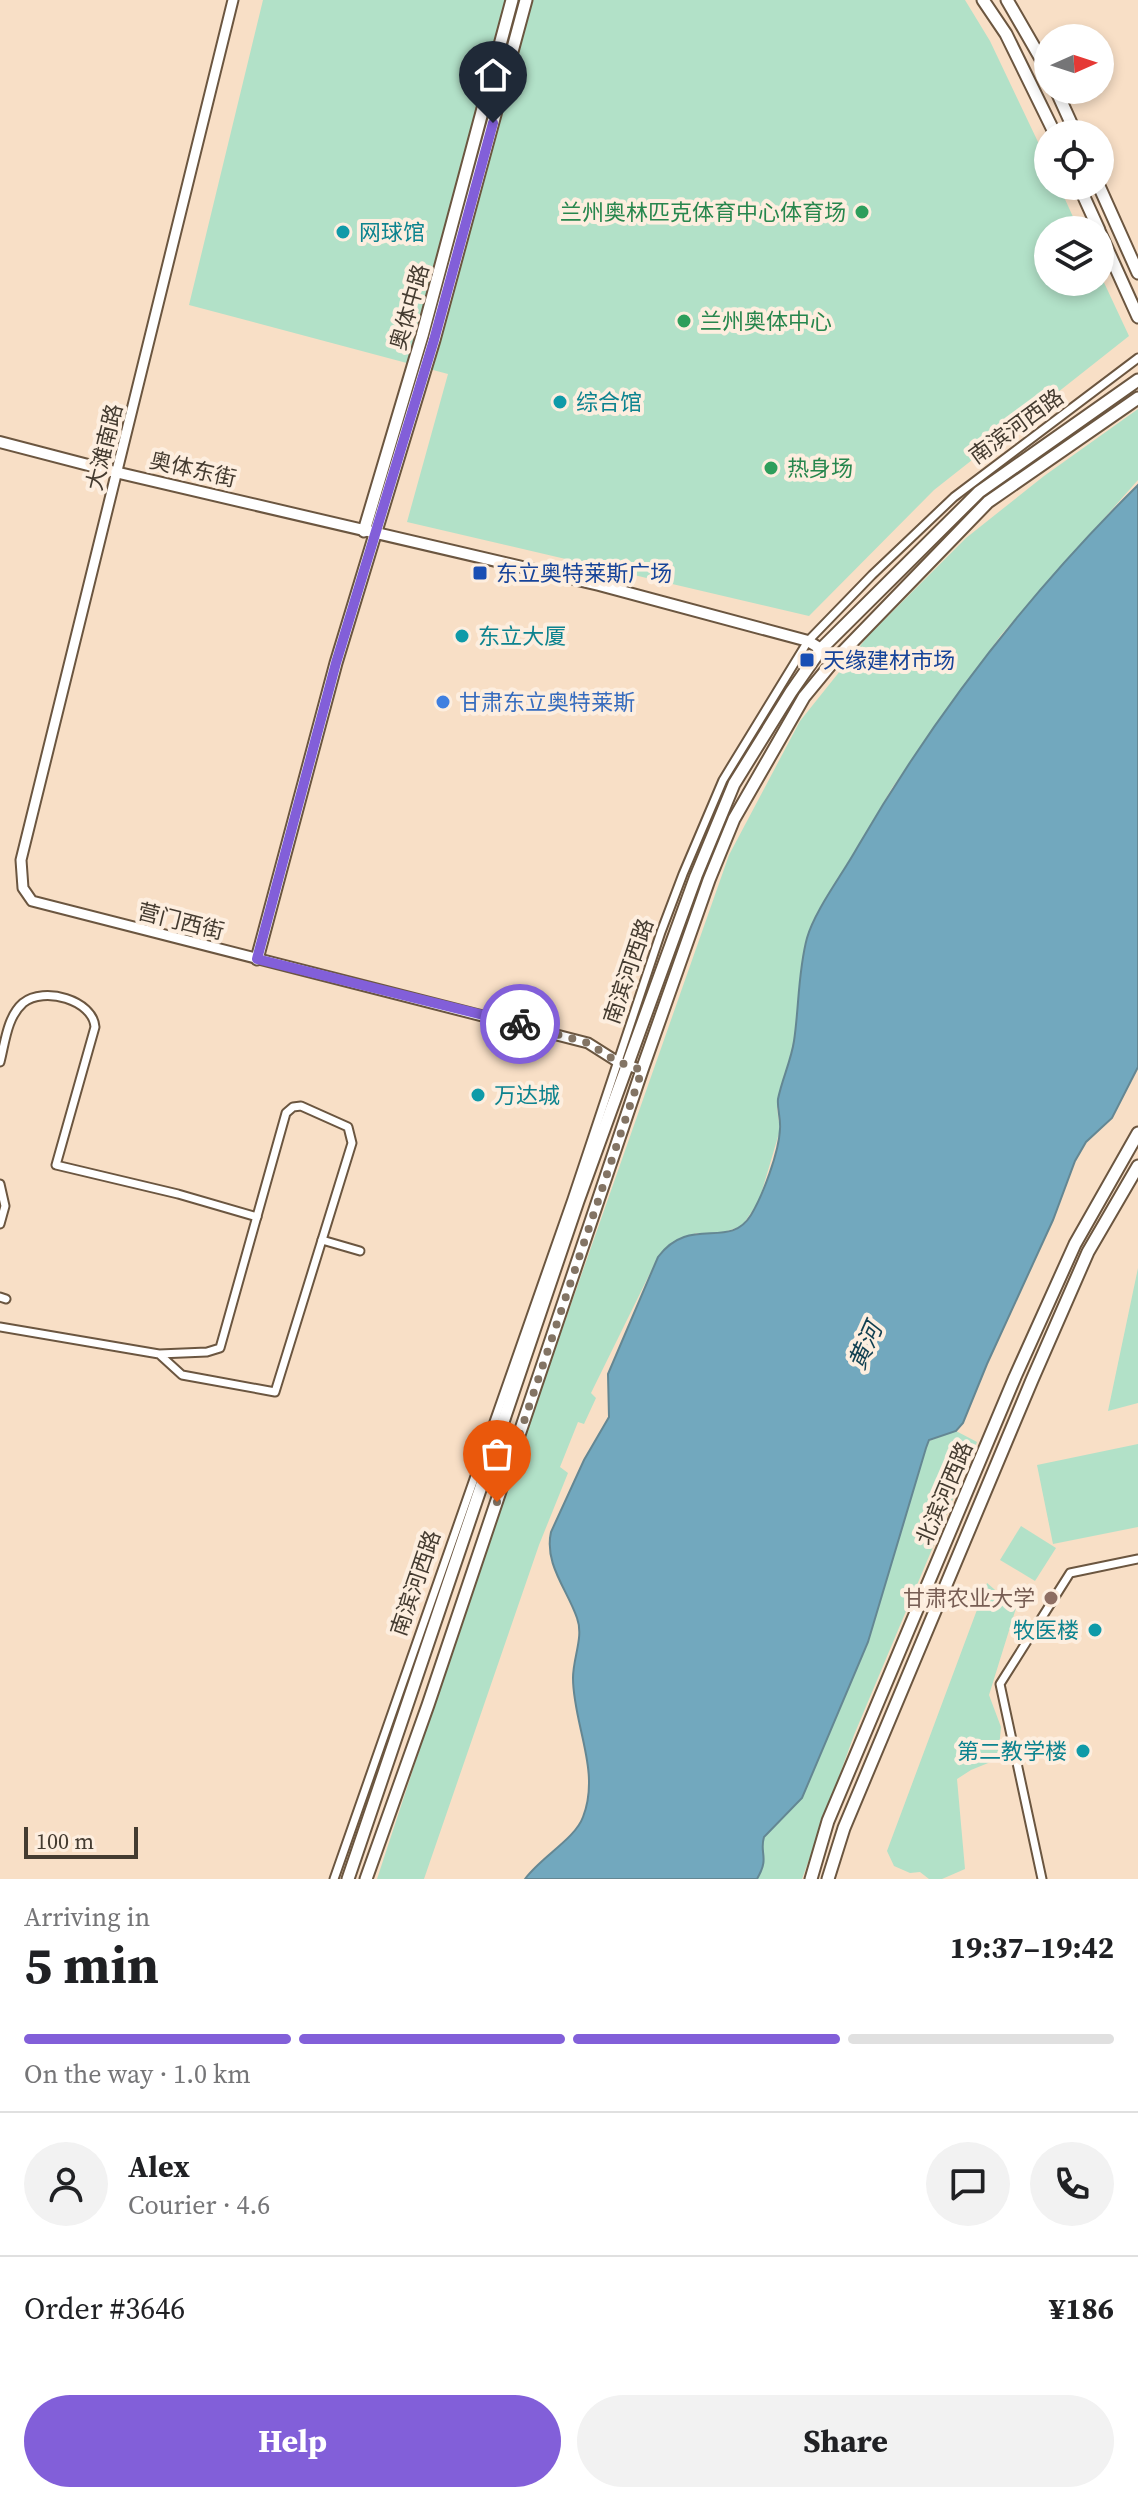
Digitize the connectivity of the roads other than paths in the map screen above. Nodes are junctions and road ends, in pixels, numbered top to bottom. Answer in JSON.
{"nodes":[{"id":1,"x":233,"y":0,"type":"edge"},
{"id":2,"x":512,"y":0,"type":"edge"},
{"id":3,"x":526,"y":0,"type":"edge"},
{"id":4,"x":983,"y":0,"type":"edge"},
{"id":5,"x":1007,"y":0,"type":"edge"},
{"id":6,"x":1034,"y":47,"type":"edge"},
{"id":7,"x":1048,"y":120,"type":"edge"},
{"id":8,"x":1105,"y":200,"type":"edge"},
{"id":9,"x":1114,"y":265,"type":"edge"},
{"id":10,"x":1138,"y":273,"type":"edge"},
{"id":11,"x":1138,"y":317,"type":"edge"},
{"id":12,"x":1138,"y":358,"type":"edge"},
{"id":13,"x":1138,"y":380,"type":"edge"},
{"id":14,"x":1138,"y":398,"type":"edge"},
{"id":15,"x":0,"y":442,"type":"edge"},
{"id":16,"x":115,"y":472,"type":"junction"},
{"id":17,"x":364,"y":531,"type":"junction"},
{"id":18,"x":377,"y":534,"type":"junction"},
{"id":19,"x":808,"y":641,"type":"junction"},
{"id":20,"x":821,"y":649,"type":"junction"},
{"id":21,"x":832,"y":663,"type":"junction"},
{"id":22,"x":32,"y":901,"type":"joint"},
{"id":23,"x":257,"y":959,"type":"junction"},
{"id":24,"x":0,"y":1062,"type":"edge"},
{"id":25,"x":624,"y":1064,"type":"junction"},
{"id":26,"x":642,"y":1070,"type":"junction"},
{"id":27,"x":1138,"y":1133,"type":"edge"},
{"id":28,"x":1138,"y":1166,"type":"edge"},
{"id":29,"x":0,"y":1184,"type":"edge"},
{"id":30,"x":575,"y":1200,"type":"junction"},
{"id":31,"x":596,"y":1207,"type":"junction"},
{"id":32,"x":257,"y":1217,"type":"junction"},
{"id":33,"x":0,"y":1224,"type":"edge"},
{"id":34,"x":322,"y":1240,"type":"junction"},
{"id":35,"x":360,"y":1251,"type":"dead end"},
{"id":36,"x":0,"y":1327,"type":"edge"},
{"id":37,"x":159,"y":1354,"type":"junction"},
{"id":38,"x":983,"y":1454,"type":"junction"},
{"id":39,"x":999,"y":1461,"type":"junction"},
{"id":40,"x":1138,"y":1559,"type":"edge"},
{"id":41,"x":334,"y":1879,"type":"edge"},
{"id":42,"x":348,"y":1879,"type":"edge"},
{"id":43,"x":366,"y":1879,"type":"edge"},
{"id":44,"x":811,"y":1879,"type":"edge"},
{"id":45,"x":828,"y":1879,"type":"edge"},
{"id":46,"x":1042,"y":1879,"type":"edge"}],
"edges":[{"from":1,"to":16,"type":"street","name":"大滩南路"},
{"from":2,"to":17,"type":"main road","name":"奥体中路"},
{"from":3,"to":18,"type":"main road","name":"奥体中路"},
{"from":4,"to":7,"type":"main road"},
{"from":5,"to":6,"type":"main road"},
{"from":8,"to":10,"type":"main road"},
{"from":9,"to":11,"type":"main road"},
{"from":12,"to":19,"type":"street","name":"南滨河西路"},
{"from":13,"to":20,"type":"main road","name":"南滨河西路"},
{"from":14,"to":21,"type":"main road","name":"南滨河西路"},
{"from":15,"to":16,"type":"main road","name":"奥体东街"},
{"from":16,"to":17,"type":"main road","name":"奥体东街"},
{"from":16,"to":22,"type":"street","name":"大滩南路"},
{"from":17,"to":18,"type":"main road","name":"奥体东街"},
{"from":18,"to":19,"type":"main road","name":"奥体东街"},
{"from":18,"to":23,"type":"main road","name":"奥体中路"},
{"from":19,"to":20,"type":"main road","name":"奥体东街"},
{"from":19,"to":25,"type":"street","name":"南滨河西路"},
{"from":20,"to":21,"type":"main road"},
{"from":20,"to":25,"type":"main road","name":"南滨河西路"},
{"from":21,"to":26,"type":"main road","name":"南滨河西路"},
{"from":22,"to":23,"type":"street","name":"营门西街"},
{"from":23,"to":25,"type":"street","name":"营门西街"},
{"from":24,"to":32,"type":"street"},
{"from":25,"to":26,"type":"street","name":"营门西街"},
{"from":25,"to":30,"type":"main road","name":"南滨河西路"},
{"from":26,"to":31,"type":"main road","name":"南滨河西路"},
{"from":27,"to":38,"type":"main road","name":"北滨河西路"},
{"from":28,"to":39,"type":"main road","name":"北滨河西路"},
{"from":29,"to":33,"type":"street"},
{"from":30,"to":31,"type":"street"},
{"from":30,"to":41,"type":"street","name":"南滨河西路"},
{"from":30,"to":42,"type":"main road","name":"南滨河西路"},
{"from":31,"to":43,"type":"main road","name":"南滨河西路"},
{"from":32,"to":34,"type":"street"},
{"from":32,"to":37,"type":"street"},
{"from":34,"to":35,"type":"street"},
{"from":34,"to":37,"type":"street"},
{"from":36,"to":37,"type":"street"},
{"from":38,"to":39,"type":"main road"},
{"from":38,"to":44,"type":"main road","name":"北滨河西路"},
{"from":39,"to":45,"type":"main road","name":"北滨河西路"},
{"from":40,"to":46,"type":"street"}]}
